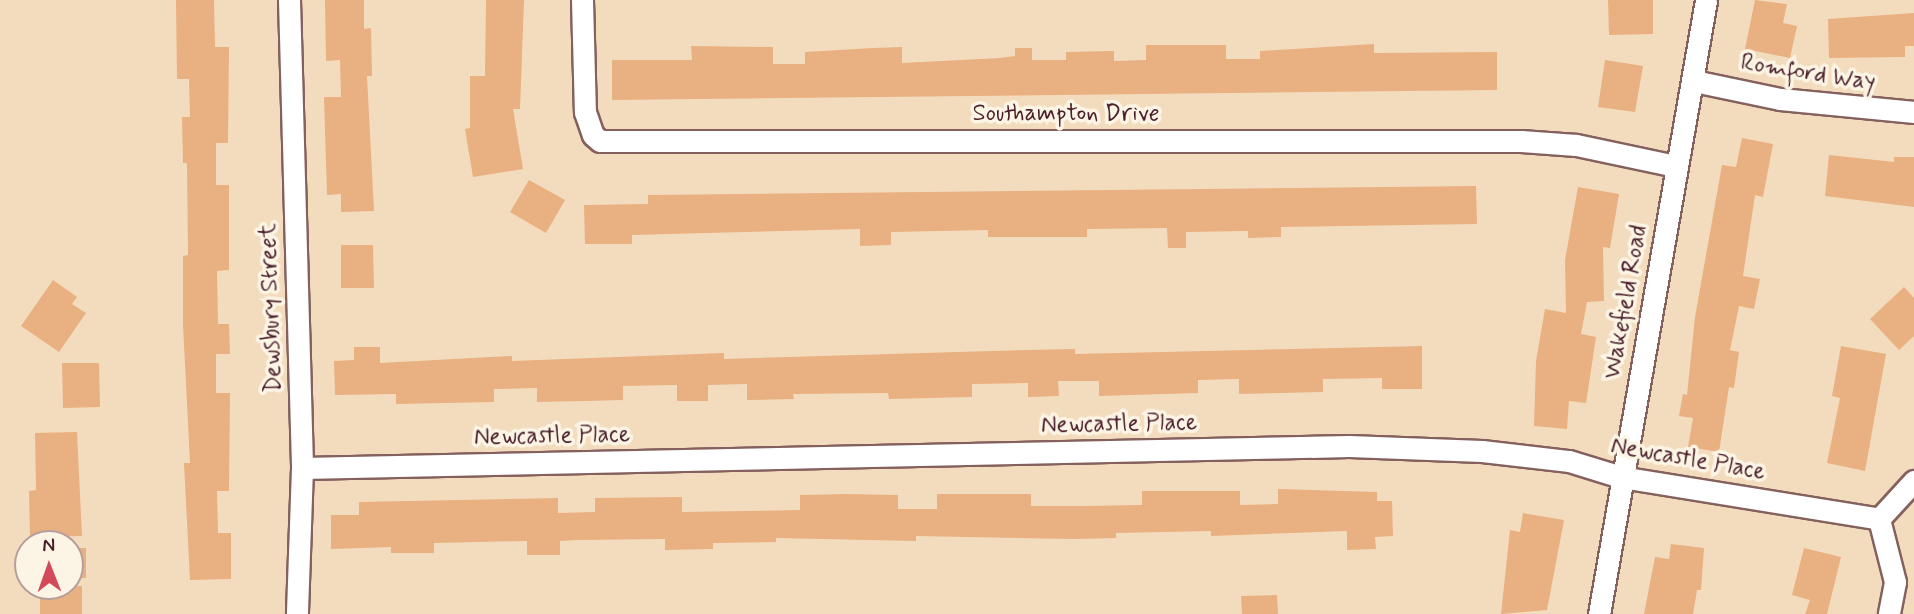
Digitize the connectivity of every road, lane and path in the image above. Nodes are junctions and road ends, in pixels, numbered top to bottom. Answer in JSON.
{"nodes":[{"id":1,"x":289,"y":0,"type":"edge"},
{"id":2,"x":582,"y":0,"type":"edge"},
{"id":3,"x":1706,"y":0,"type":"edge"},
{"id":4,"x":1694,"y":80,"type":"junction"},
{"id":5,"x":1914,"y":112,"type":"edge"},
{"id":6,"x":1676,"y":166,"type":"junction"},
{"id":7,"x":302,"y":468,"type":"junction"},
{"id":8,"x":1621,"y":477,"type":"junction"},
{"id":9,"x":1914,"y":481,"type":"edge"},
{"id":10,"x":1879,"y":519,"type":"junction"},
{"id":11,"x":297,"y":614,"type":"edge"},
{"id":12,"x":1599,"y":614,"type":"edge"},
{"id":13,"x":1889,"y":614,"type":"edge"}],
"edges":[{"from":1,"to":7,"type":"street","name":"Dewsbury Street"},
{"from":2,"to":6,"type":"street","name":"Southampton Drive"},
{"from":3,"to":4,"type":"street","name":"Wakefield Road"},
{"from":4,"to":5,"type":"street","name":"Romford Way"},
{"from":4,"to":6,"type":"street","name":"Wakefield Road"},
{"from":6,"to":8,"type":"street","name":"Wakefield Road"},
{"from":7,"to":8,"type":"street","name":"Newcastle Place"},
{"from":7,"to":11,"type":"street","name":"Dewsbury Street"},
{"from":8,"to":10,"type":"street","name":"Newcastle Place"},
{"from":8,"to":12,"type":"street","name":"Wakefield Road"},
{"from":9,"to":10,"type":"street"},
{"from":10,"to":13,"type":"street"}]}
